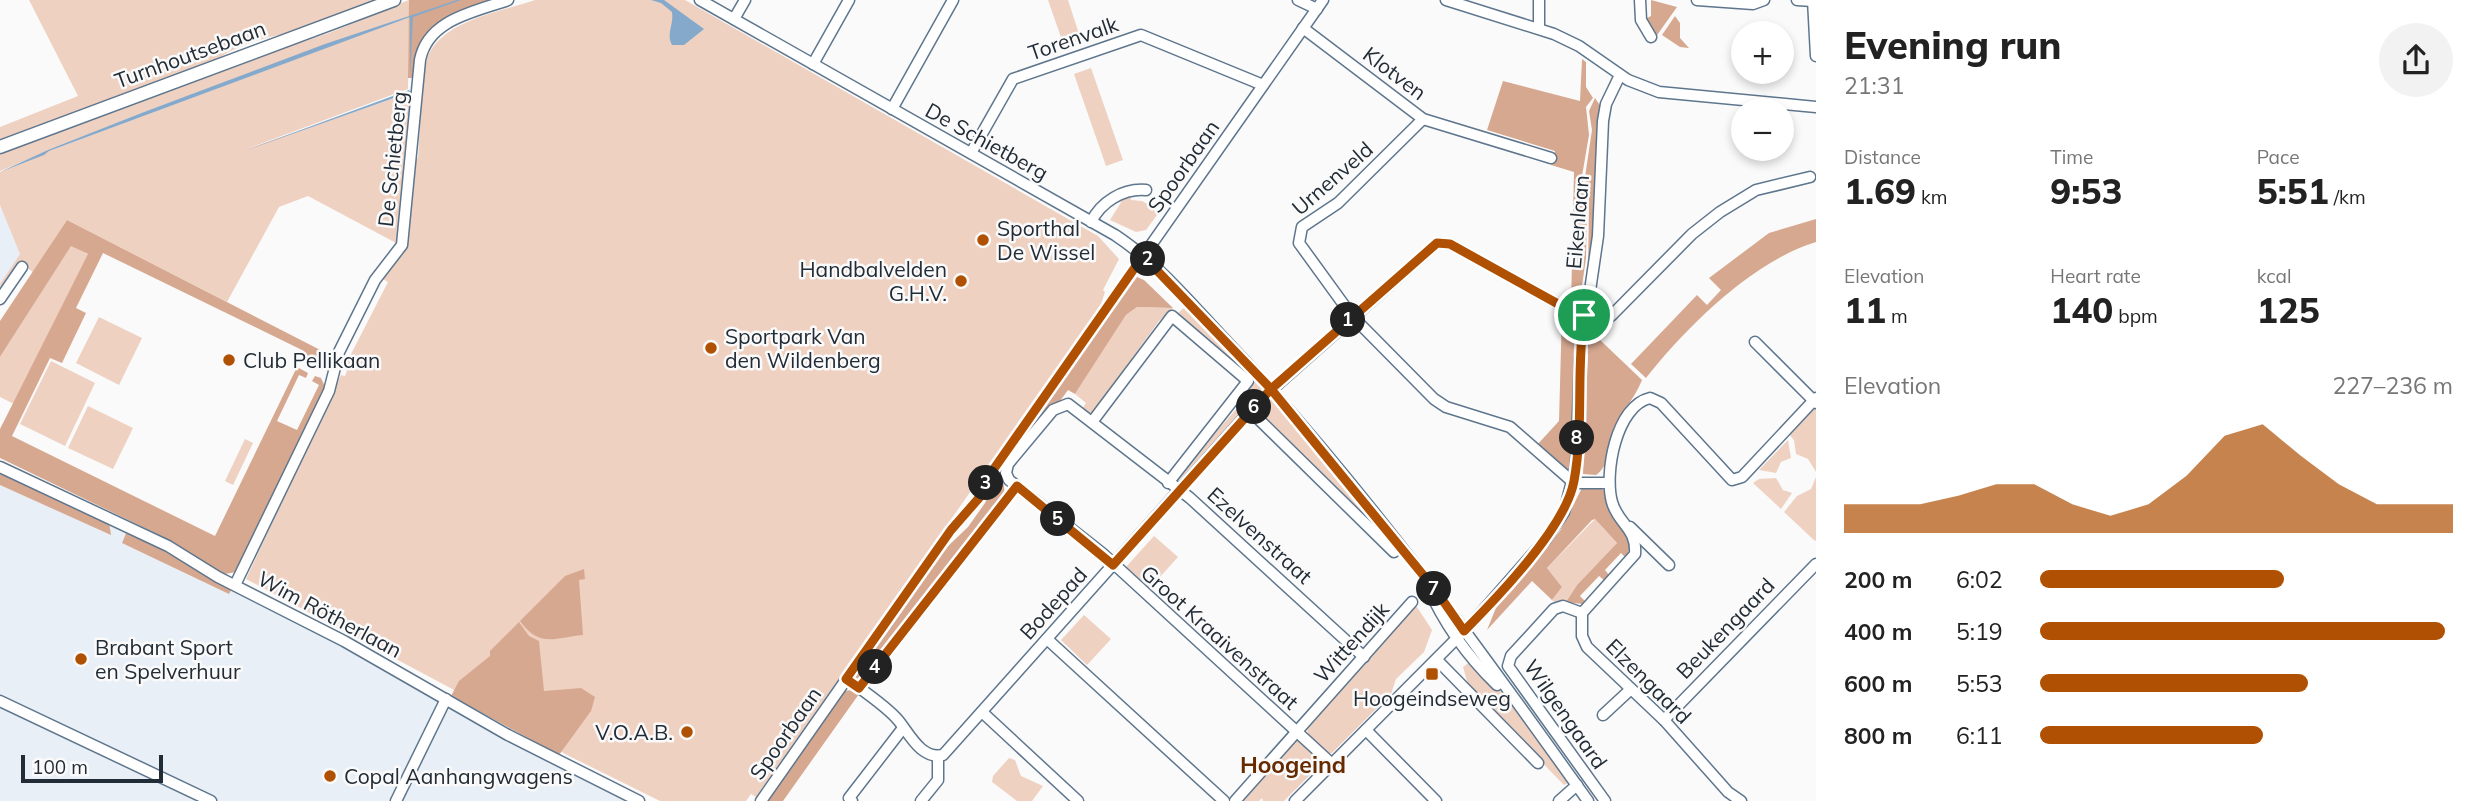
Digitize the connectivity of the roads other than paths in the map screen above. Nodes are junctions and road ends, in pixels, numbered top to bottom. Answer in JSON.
{"nodes":[{"id":1,"x":394,"y":0,"type":"edge"},
{"id":2,"x":508,"y":0,"type":"edge"},
{"id":3,"x":700,"y":0,"type":"edge"},
{"id":4,"x":745,"y":0,"type":"edge"},
{"id":5,"x":849,"y":0,"type":"edge"},
{"id":6,"x":953,"y":0,"type":"edge"},
{"id":7,"x":1298,"y":0,"type":"edge"},
{"id":8,"x":1446,"y":0,"type":"edge"},
{"id":9,"x":1539,"y":0,"type":"edge"},
{"id":10,"x":1640,"y":0,"type":"edge"},
{"id":11,"x":1698,"y":0,"type":"edge"},
{"id":12,"x":1764,"y":0,"type":"edge"},
{"id":13,"x":1797,"y":0,"type":"edge"},
{"id":14,"x":1813,"y":0,"type":"edge"},
{"id":15,"x":1320,"y":4,"type":"edge"},
{"id":16,"x":1814,"y":16,"type":"edge"},
{"id":17,"x":734,"y":19,"type":"junction"},
{"id":18,"x":1539,"y":27,"type":"junction"},
{"id":19,"x":1303,"y":28,"type":"junction"},
{"id":20,"x":1651,"y":37,"type":"dead end"},
{"id":21,"x":1816,"y":56,"type":"edge"},
{"id":22,"x":813,"y":64,"type":"junction"},
{"id":23,"x":1620,"y":75,"type":"junction"},
{"id":24,"x":1263,"y":85,"type":"junction"},
{"id":25,"x":1816,"y":107,"type":"edge"},
{"id":26,"x":892,"y":109,"type":"junction"},
{"id":27,"x":1423,"y":119,"type":"junction"},
{"id":28,"x":0,"y":147,"type":"edge"},
{"id":29,"x":971,"y":153,"type":"junction"},
{"id":30,"x":1551,"y":158,"type":"dead end"},
{"id":31,"x":1810,"y":177,"type":"dead end"},
{"id":32,"x":1146,"y":190,"type":"dead end"},
{"id":33,"x":1091,"y":222,"type":"junction"},
{"id":34,"x":1143,"y":256,"type":"junction"},
{"id":35,"x":22,"y":267,"type":"dead end"},
{"id":36,"x":0,"y":299,"type":"edge"},
{"id":37,"x":1584,"y":315,"type":"junction"},
{"id":38,"x":1352,"y":316,"type":"junction"},
{"id":39,"x":1755,"y":342,"type":"dead end"},
{"id":40,"x":1271,"y":389,"type":"junction"},
{"id":41,"x":1241,"y":393,"type":"junction"},
{"id":42,"x":1815,"y":400,"type":"edge"},
{"id":43,"x":1251,"y":410,"type":"junction"},
{"id":44,"x":1091,"y":422,"type":"junction"},
{"id":45,"x":0,"y":467,"type":"edge"},
{"id":46,"x":1168,"y":482,"type":"junction"},
{"id":47,"x":1574,"y":483,"type":"junction"},
{"id":48,"x":1609,"y":483,"type":"junction"},
{"id":49,"x":1017,"y":486,"type":"junction"},
{"id":50,"x":1180,"y":490,"type":"junction"},
{"id":51,"x":1630,"y":527,"type":"junction"},
{"id":52,"x":1394,"y":552,"type":"dead end"},
{"id":53,"x":1816,"y":564,"type":"edge"},
{"id":54,"x":1113,"y":565,"type":"junction"},
{"id":55,"x":1669,"y":565,"type":"dead end"},
{"id":56,"x":234,"y":585,"type":"junction"},
{"id":57,"x":1412,"y":602,"type":"dead end"},
{"id":58,"x":1582,"y":613,"type":"junction"},
{"id":59,"x":1461,"y":634,"type":"junction"},
{"id":60,"x":1047,"y":639,"type":"junction"},
{"id":61,"x":1364,"y":657,"type":"junction"},
{"id":62,"x":1437,"y":660,"type":"junction"},
{"id":63,"x":846,"y":679,"type":"junction"},
{"id":64,"x":859,"y":688,"type":"junction"},
{"id":65,"x":1632,"y":689,"type":"junction"},
{"id":66,"x":446,"y":699,"type":"junction"},
{"id":67,"x":0,"y":701,"type":"edge"},
{"id":68,"x":982,"y":712,"type":"junction"},
{"id":69,"x":1604,"y":715,"type":"dead end"},
{"id":70,"x":1664,"y":720,"type":"junction"},
{"id":71,"x":903,"y":728,"type":"junction"},
{"id":72,"x":1366,"y":730,"type":"junction"},
{"id":73,"x":1296,"y":732,"type":"junction"},
{"id":74,"x":938,"y":756,"type":"junction"},
{"id":75,"x":1538,"y":763,"type":"dead end"},
{"id":76,"x":1332,"y":764,"type":"junction"},
{"id":77,"x":1577,"y":786,"type":"junction"},
{"id":78,"x":211,"y":801,"type":"edge"},
{"id":79,"x":396,"y":801,"type":"edge"},
{"id":80,"x":639,"y":801,"type":"edge"},
{"id":81,"x":761,"y":801,"type":"edge"},
{"id":82,"x":852,"y":801,"type":"edge"},
{"id":83,"x":921,"y":801,"type":"edge"},
{"id":84,"x":1078,"y":801,"type":"edge"},
{"id":85,"x":1224,"y":801,"type":"edge"},
{"id":86,"x":1235,"y":801,"type":"edge"},
{"id":87,"x":1296,"y":801,"type":"edge"},
{"id":88,"x":1436,"y":801,"type":"edge"},
{"id":89,"x":1560,"y":801,"type":"edge"},
{"id":90,"x":1588,"y":801,"type":"edge"},
{"id":91,"x":1605,"y":801,"type":"edge"},
{"id":92,"x":1741,"y":801,"type":"edge"}],
"edges":[{"from":1,"to":28,"type":"main road","name":"Turnhoutsebaan"},
{"from":2,"to":56,"type":"street","name":"De Schietberg"},
{"from":3,"to":17,"type":"street","name":"De Schietberg"},
{"from":4,"to":17,"type":"street"},
{"from":5,"to":22,"type":"street"},
{"from":6,"to":26,"type":"street"},
{"from":7,"to":15,"type":"street"},
{"from":8,"to":18,"type":"street"},
{"from":9,"to":18,"type":"street"},
{"from":10,"to":20,"type":"street"},
{"from":11,"to":12,"type":"street"},
{"from":13,"to":14,"type":"street"},
{"from":14,"to":16,"type":"street"},
{"from":15,"to":19,"type":"street","name":"Spoorbaan"},
{"from":16,"to":21,"type":"street"},
{"from":17,"to":22,"type":"street","name":"De Schietberg"},
{"from":18,"to":23,"type":"street"},
{"from":19,"to":24,"type":"street","name":"Spoorbaan"},
{"from":19,"to":27,"type":"street","name":"Klotven"},
{"from":22,"to":26,"type":"street","name":"De Schietberg"},
{"from":23,"to":25,"type":"street"},
{"from":23,"to":37,"type":"street","name":"Eikenlaan"},
{"from":24,"to":29,"type":"street","name":"Torenvalk"},
{"from":24,"to":34,"type":"street","name":"Spoorbaan"},
{"from":26,"to":29,"type":"street","name":"De Schietberg"},
{"from":27,"to":30,"type":"street","name":"Klotven"},
{"from":27,"to":38,"type":"street","name":"Urnenveld"},
{"from":29,"to":33,"type":"street","name":"De Schietberg"},
{"from":31,"to":37,"type":"street"},
{"from":32,"to":33,"type":"street"},
{"from":33,"to":34,"type":"street","name":"De Schietberg"},
{"from":34,"to":40,"type":"street"},
{"from":34,"to":63,"type":"street","name":"Spoorbaan"},
{"from":35,"to":36,"type":"street"},
{"from":37,"to":38,"type":"street","name":"Bodepad"},
{"from":37,"to":47,"type":"street","name":"Eikenlaan"},
{"from":38,"to":40,"type":"street","name":"Bodepad"},
{"from":38,"to":47,"type":"street","name":"Urnenveld"},
{"from":39,"to":42,"type":"street"},
{"from":40,"to":43,"type":"street","name":"Bodepad"},
{"from":40,"to":59,"type":"street"},
{"from":41,"to":43,"type":"street"},
{"from":41,"to":44,"type":"street"},
{"from":41,"to":46,"type":"street"},
{"from":42,"to":48,"type":"street"},
{"from":43,"to":50,"type":"street","name":"Bodepad"},
{"from":43,"to":52,"type":"street"},
{"from":44,"to":46,"type":"street","name":"Ezelvenstraat"},
{"from":44,"to":49,"type":"street"},
{"from":45,"to":56,"type":"street","name":"Wim Rötherlaan"},
{"from":46,"to":50,"type":"street","name":"Ezelvenstraat"},
{"from":47,"to":48,"type":"street"},
{"from":47,"to":59,"type":"street","name":"Eikenlaan"},
{"from":48,"to":51,"type":"street"},
{"from":49,"to":54,"type":"street","name":"Groot Kraaivenstraat"},
{"from":49,"to":64,"type":"street"},
{"from":50,"to":54,"type":"street","name":"Bodepad"},
{"from":50,"to":61,"type":"street","name":"Ezelvenstraat"},
{"from":51,"to":55,"type":"street"},
{"from":51,"to":58,"type":"street"},
{"from":53,"to":70,"type":"street","name":"Beukengaard"},
{"from":54,"to":60,"type":"street","name":"Bodepad"},
{"from":54,"to":73,"type":"street","name":"Groot Kraaivenstraat"},
{"from":56,"to":66,"type":"street","name":"Wim Rötherlaan"},
{"from":57,"to":61,"type":"street","name":"Wittendijk"},
{"from":58,"to":65,"type":"street","name":"Elzengaard"},
{"from":58,"to":91,"type":"street","name":"Wilgengaard"},
{"from":59,"to":62,"type":"street"},
{"from":59,"to":77,"type":"street"},
{"from":60,"to":68,"type":"street","name":"Bodepad"},
{"from":60,"to":85,"type":"street"},
{"from":61,"to":73,"type":"street","name":"Wittendijk"},
{"from":62,"to":72,"type":"street"},
{"from":62,"to":75,"type":"street"},
{"from":63,"to":64,"type":"street"},
{"from":63,"to":81,"type":"street","name":"Spoorbaan"},
{"from":64,"to":71,"type":"street"},
{"from":65,"to":69,"type":"street"},
{"from":65,"to":70,"type":"street","name":"Elzengaard"},
{"from":66,"to":79,"type":"street"},
{"from":66,"to":80,"type":"street","name":"Wim Rötherlaan"},
{"from":67,"to":78,"type":"street"},
{"from":68,"to":74,"type":"street","name":"Bodepad"},
{"from":68,"to":84,"type":"street"},
{"from":70,"to":92,"type":"street","name":"Elzengaard"},
{"from":71,"to":74,"type":"street"},
{"from":71,"to":82,"type":"street"},
{"from":72,"to":76,"type":"street"},
{"from":72,"to":88,"type":"street"},
{"from":73,"to":76,"type":"street","name":"Groot Kraaivenstraat"},
{"from":73,"to":86,"type":"street","name":"Wittendijk"},
{"from":74,"to":83,"type":"street"},
{"from":76,"to":87,"type":"street"},
{"from":77,"to":89,"type":"street"},
{"from":77,"to":90,"type":"street"}]}
